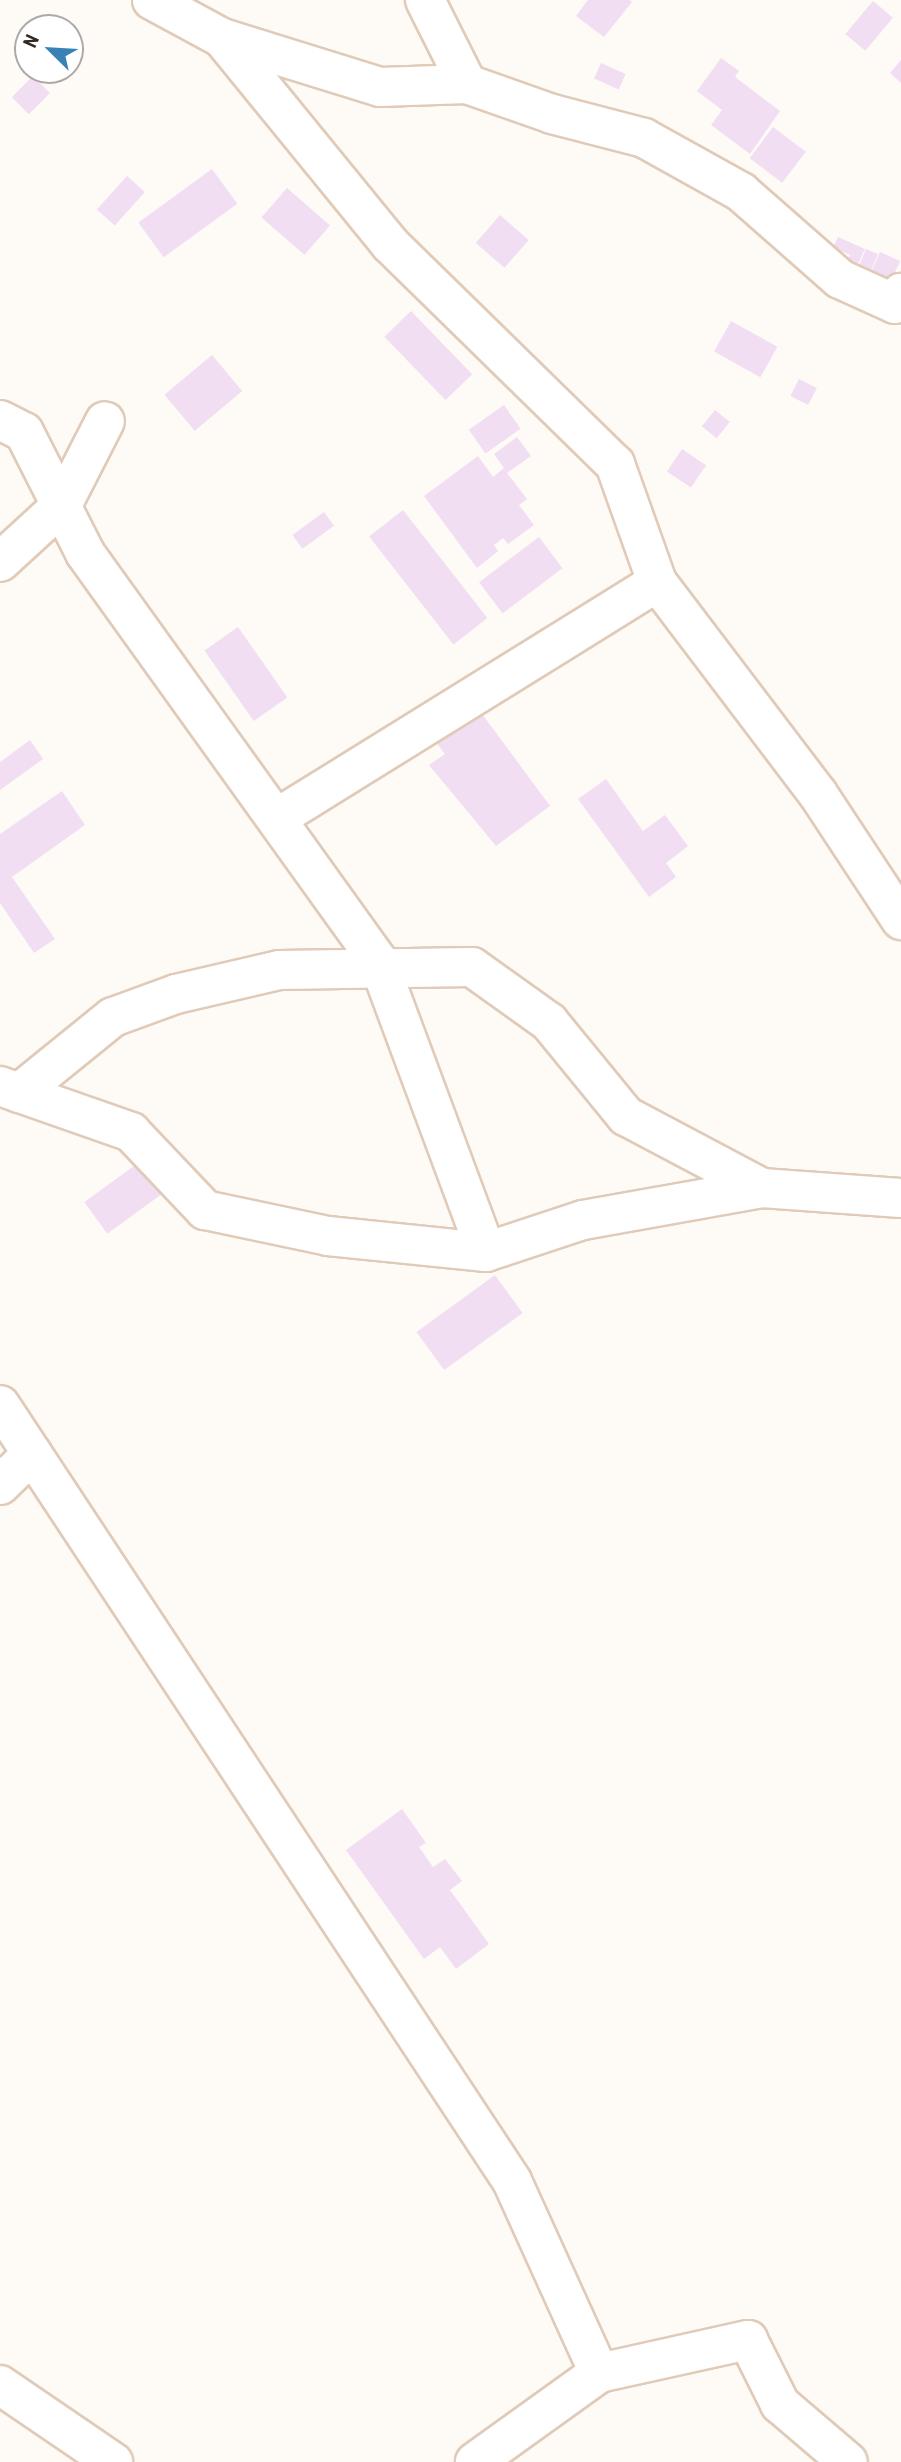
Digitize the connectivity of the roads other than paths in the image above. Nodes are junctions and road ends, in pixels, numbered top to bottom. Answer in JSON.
{"nodes":[{"id":1,"x":152,"y":0,"type":"edge"},
{"id":2,"x":425,"y":0,"type":"edge"},
{"id":3,"x":222,"y":38,"type":"junction"},
{"id":4,"x":467,"y":83,"type":"junction"},
{"id":5,"x":901,"y":293,"type":"edge"},
{"id":6,"x":0,"y":420,"type":"edge"},
{"id":7,"x":105,"y":422,"type":"dead end"},
{"id":8,"x":62,"y":505,"type":"junction"},
{"id":9,"x":0,"y":562,"type":"edge"},
{"id":10,"x":657,"y":582,"type":"junction"},
{"id":11,"x":277,"y":818,"type":"junction"},
{"id":12,"x":901,"y":920,"type":"edge"},
{"id":13,"x":380,"y":968,"type":"junction"},
{"id":14,"x":9,"y":1089,"type":"edge"},
{"id":15,"x":762,"y":1188,"type":"junction"},
{"id":16,"x":901,"y":1198,"type":"edge"},
{"id":17,"x":486,"y":1252,"type":"junction"},
{"id":18,"x":0,"y":1405,"type":"edge"},
{"id":19,"x":33,"y":1454,"type":"junction"},
{"id":20,"x":0,"y":1485,"type":"edge"},
{"id":21,"x":599,"y":2373,"type":"junction"},
{"id":22,"x":0,"y":2385,"type":"edge"},
{"id":23,"x":113,"y":2462,"type":"edge"},
{"id":24,"x":475,"y":2462,"type":"edge"},
{"id":25,"x":848,"y":2462,"type":"edge"}],
"edges":[{"from":1,"to":3,"type":"street"},
{"from":2,"to":4,"type":"street"},
{"from":3,"to":4,"type":"street"},
{"from":3,"to":10,"type":"street"},
{"from":4,"to":5,"type":"street"},
{"from":6,"to":8,"type":"street"},
{"from":7,"to":8,"type":"street"},
{"from":8,"to":9,"type":"street"},
{"from":8,"to":11,"type":"street"},
{"from":10,"to":11,"type":"street"},
{"from":10,"to":12,"type":"street"},
{"from":11,"to":13,"type":"street"},
{"from":13,"to":14,"type":"street"},
{"from":13,"to":15,"type":"street"},
{"from":13,"to":17,"type":"street"},
{"from":14,"to":17,"type":"street"},
{"from":15,"to":16,"type":"street"},
{"from":15,"to":17,"type":"street"},
{"from":18,"to":19,"type":"street"},
{"from":19,"to":20,"type":"street"},
{"from":19,"to":21,"type":"street"},
{"from":21,"to":24,"type":"street"},
{"from":21,"to":25,"type":"street"},
{"from":22,"to":23,"type":"street"}]}
